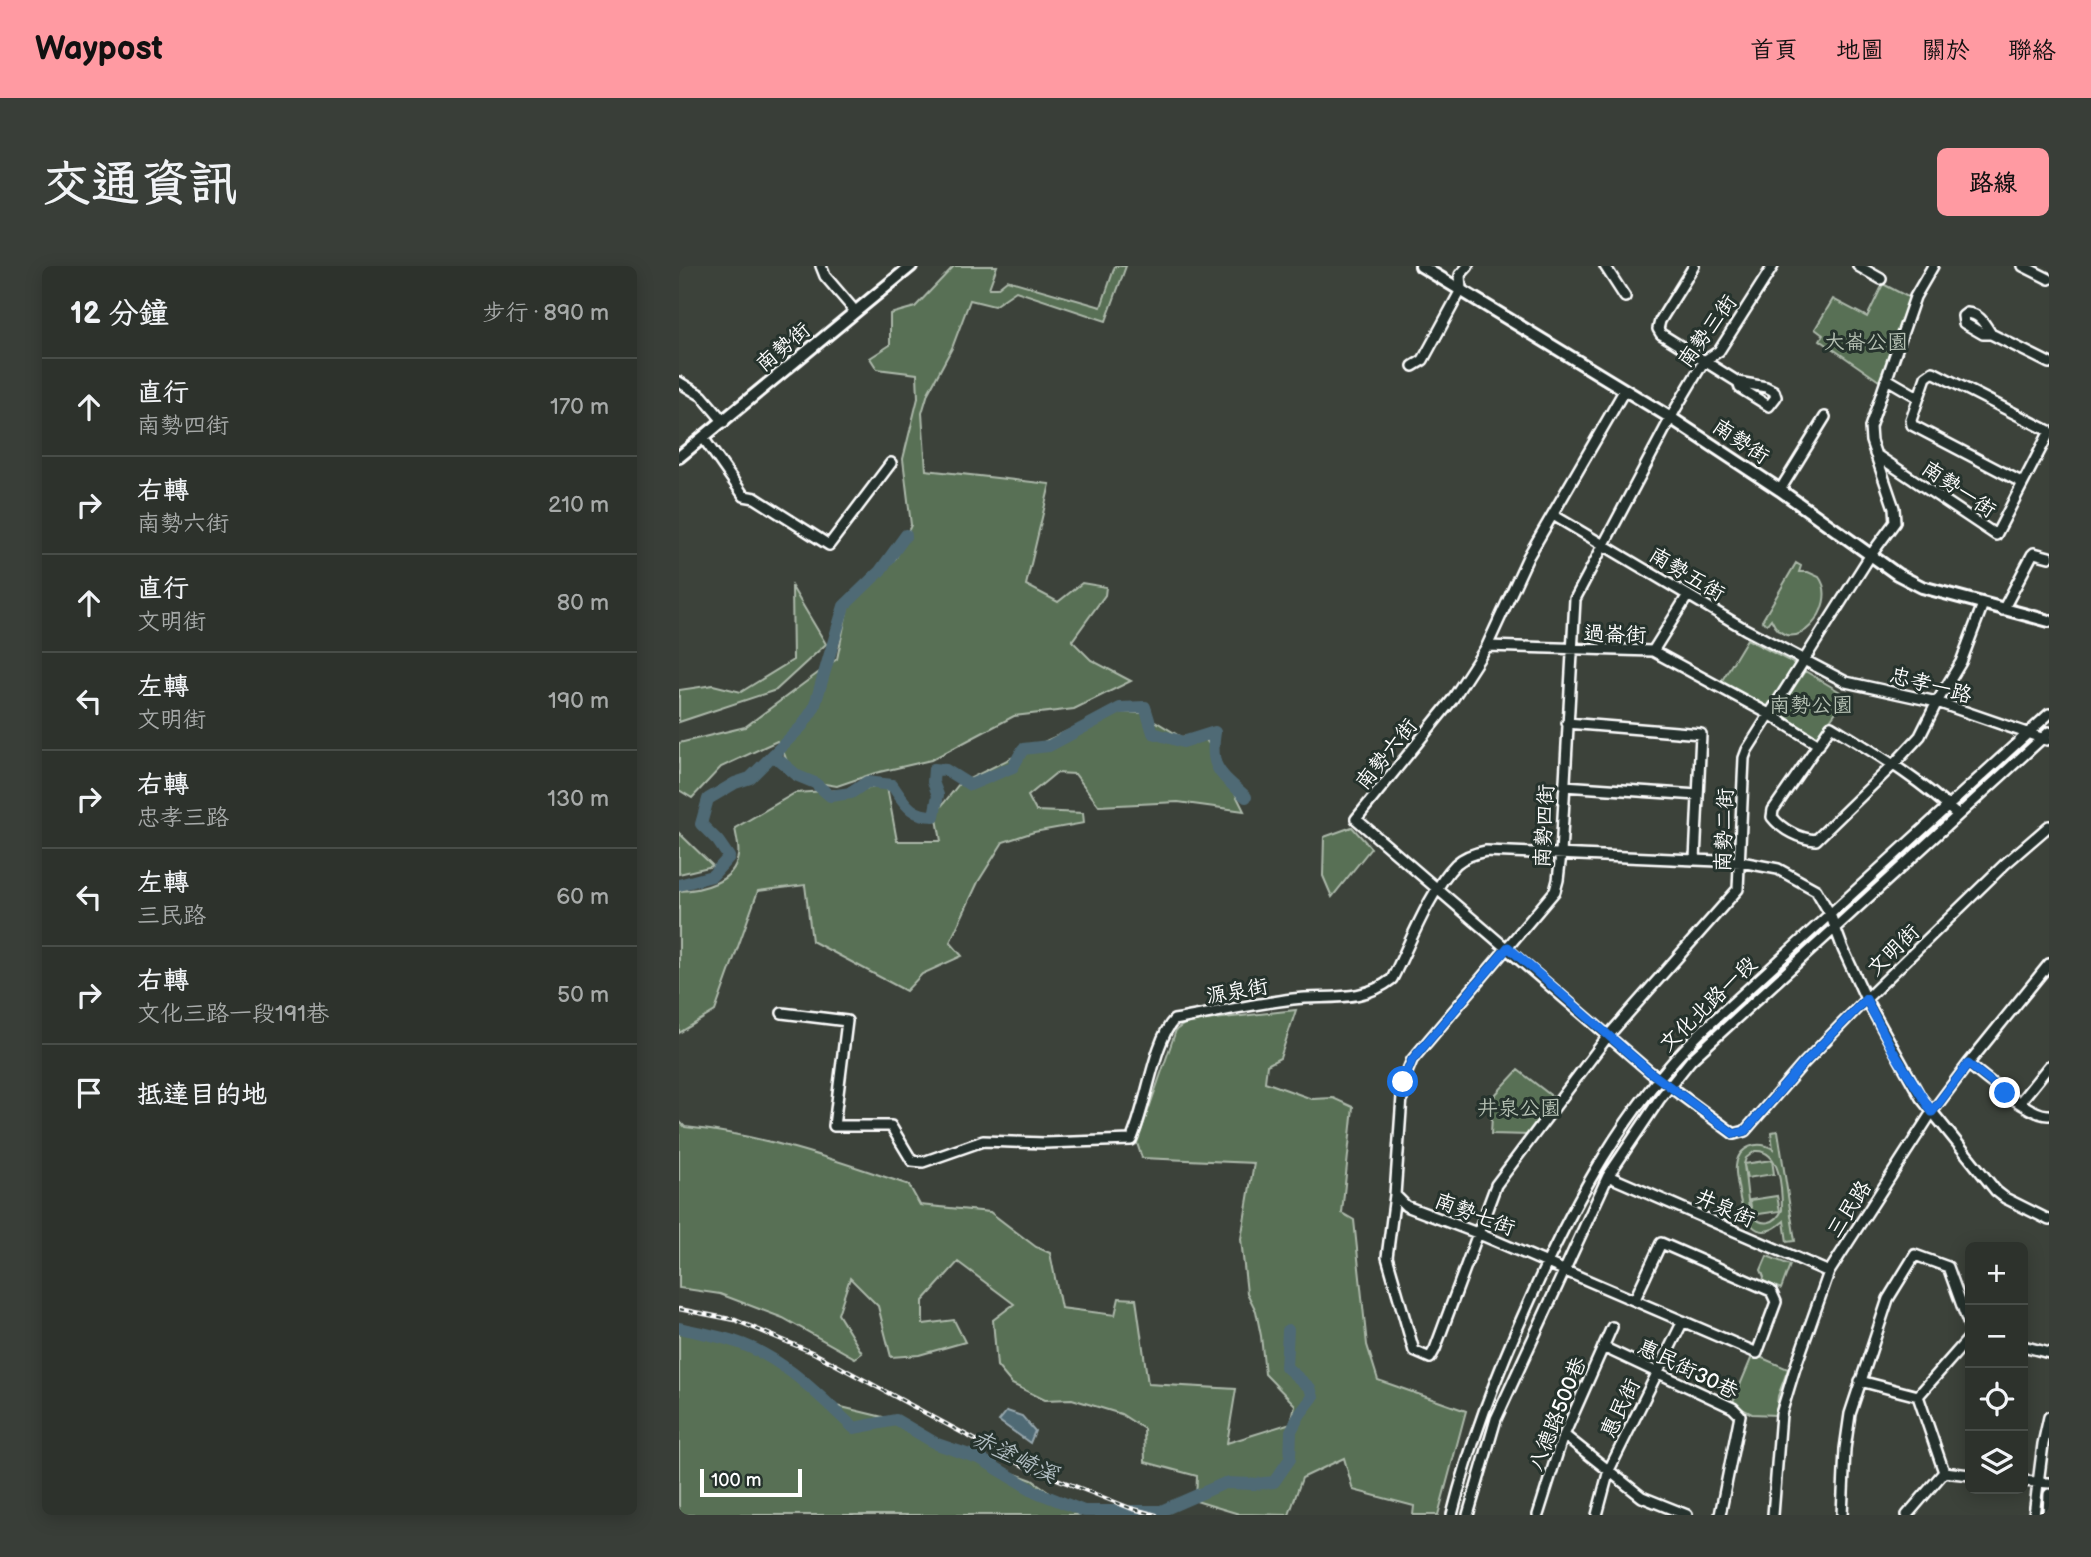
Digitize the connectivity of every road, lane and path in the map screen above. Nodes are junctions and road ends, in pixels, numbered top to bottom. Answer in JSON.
{"nodes":[{"id":1,"x":821,"y":266,"type":"edge"},
{"id":2,"x":911,"y":266,"type":"edge"},
{"id":3,"x":1421,"y":266,"type":"edge"},
{"id":4,"x":1468,"y":266,"type":"edge"},
{"id":5,"x":1605,"y":266,"type":"edge"},
{"id":6,"x":1694,"y":266,"type":"edge"},
{"id":7,"x":1773,"y":266,"type":"edge"},
{"id":8,"x":1858,"y":266,"type":"edge"},
{"id":9,"x":1933,"y":266,"type":"edge"},
{"id":10,"x":2023,"y":266,"type":"edge"},
{"id":11,"x":1881,"y":279,"type":"dead end"},
{"id":12,"x":2049,"y":279,"type":"edge"},
{"id":13,"x":1461,"y":290,"type":"junction"},
{"id":14,"x":1625,"y":297,"type":"dead end"},
{"id":15,"x":855,"y":311,"type":"junction"},
{"id":16,"x":1991,"y":334,"type":"dead end"},
{"id":17,"x":1704,"y":361,"type":"junction"},
{"id":18,"x":2049,"y":363,"type":"edge"},
{"id":19,"x":1413,"y":366,"type":"dead end"},
{"id":20,"x":1887,"y":379,"type":"junction"},
{"id":21,"x":679,"y":382,"type":"edge"},
{"id":22,"x":1738,"y":382,"type":"dead end"},
{"id":23,"x":1624,"y":391,"type":"junction"},
{"id":24,"x":1918,"y":397,"type":"junction"},
{"id":25,"x":1825,"y":417,"type":"dead end"},
{"id":26,"x":1671,"y":418,"type":"junction"},
{"id":27,"x":724,"y":422,"type":"junction"},
{"id":28,"x":2049,"y":432,"type":"edge"},
{"id":29,"x":704,"y":439,"type":"junction"},
{"id":30,"x":1875,"y":454,"type":"junction"},
{"id":31,"x":679,"y":457,"type":"edge"},
{"id":32,"x":891,"y":463,"type":"dead end"},
{"id":33,"x":2023,"y":483,"type":"junction"},
{"id":34,"x":1780,"y":490,"type":"junction"},
{"id":35,"x":1552,"y":514,"type":"junction"},
{"id":36,"x":1605,"y":544,"type":"junction"},
{"id":37,"x":1870,"y":556,"type":"junction"},
{"id":38,"x":2049,"y":557,"type":"edge"},
{"id":39,"x":1688,"y":595,"type":"junction"},
{"id":40,"x":1983,"y":604,"type":"junction"},
{"id":41,"x":2003,"y":610,"type":"junction"},
{"id":42,"x":2049,"y":621,"type":"edge"},
{"id":43,"x":1486,"y":646,"type":"junction"},
{"id":44,"x":1571,"y":649,"type":"junction"},
{"id":45,"x":1653,"y":651,"type":"junction"},
{"id":46,"x":1805,"y":662,"type":"junction"},
{"id":47,"x":1937,"y":702,"type":"junction"},
{"id":48,"x":1769,"y":714,"type":"junction"},
{"id":49,"x":2049,"y":714,"type":"edge"},
{"id":50,"x":1567,"y":723,"type":"junction"},
{"id":51,"x":2028,"y":733,"type":"junction"},
{"id":52,"x":2047,"y":737,"type":"edge"},
{"id":53,"x":1819,"y":745,"type":"junction"},
{"id":54,"x":1893,"y":765,"type":"junction"},
{"id":55,"x":1564,"y":786,"type":"junction"},
{"id":56,"x":1698,"y":795,"type":"junction"},
{"id":57,"x":1947,"y":806,"type":"junction"},
{"id":58,"x":1957,"y":815,"type":"junction"},
{"id":59,"x":2049,"y":826,"type":"edge"},
{"id":60,"x":1561,"y":854,"type":"junction"},
{"id":61,"x":1695,"y":860,"type":"junction"},
{"id":62,"x":1741,"y":862,"type":"junction"},
{"id":63,"x":1437,"y":890,"type":"junction"},
{"id":64,"x":1830,"y":914,"type":"junction"},
{"id":65,"x":1835,"y":928,"type":"junction"},
{"id":66,"x":1508,"y":947,"type":"junction"},
{"id":67,"x":2049,"y":964,"type":"edge"},
{"id":68,"x":1866,"y":999,"type":"junction"},
{"id":69,"x":782,"y":1013,"type":"dead end"},
{"id":70,"x":1608,"y":1036,"type":"junction"},
{"id":71,"x":1968,"y":1064,"type":"junction"},
{"id":72,"x":2049,"y":1066,"type":"edge"},
{"id":73,"x":1658,"y":1078,"type":"junction"},
{"id":74,"x":1669,"y":1087,"type":"junction"},
{"id":75,"x":2020,"y":1102,"type":"junction"},
{"id":76,"x":1932,"y":1112,"type":"junction"},
{"id":77,"x":2049,"y":1115,"type":"edge"},
{"id":78,"x":1608,"y":1176,"type":"junction"},
{"id":79,"x":1395,"y":1195,"type":"junction"},
{"id":80,"x":2049,"y":1220,"type":"edge"},
{"id":81,"x":1477,"y":1233,"type":"junction"},
{"id":82,"x":1547,"y":1262,"type":"junction"},
{"id":83,"x":1565,"y":1269,"type":"junction"},
{"id":84,"x":1829,"y":1272,"type":"junction"},
{"id":85,"x":1635,"y":1299,"type":"junction"},
{"id":86,"x":1965,"y":1314,"type":"edge"},
{"id":87,"x":1683,"y":1321,"type":"junction"},
{"id":88,"x":1612,"y":1327,"type":"dead end"},
{"id":89,"x":1965,"y":1343,"type":"edge"},
{"id":90,"x":1603,"y":1346,"type":"junction"},
{"id":91,"x":2028,"y":1347,"type":"edge"},
{"id":92,"x":2049,"y":1353,"type":"edge"},
{"id":93,"x":1430,"y":1358,"type":"joint"},
{"id":94,"x":1657,"y":1373,"type":"junction"},
{"id":95,"x":1860,"y":1381,"type":"junction"},
{"id":96,"x":1918,"y":1396,"type":"junction"},
{"id":97,"x":2049,"y":1417,"type":"edge"},
{"id":98,"x":1564,"y":1434,"type":"junction"},
{"id":99,"x":1609,"y":1470,"type":"junction"},
{"id":100,"x":1944,"y":1472,"type":"junction"},
{"id":101,"x":1965,"y":1474,"type":"edge"},
{"id":102,"x":2028,"y":1482,"type":"edge"},
{"id":103,"x":2038,"y":1483,"type":"junction"},
{"id":104,"x":2049,"y":1483,"type":"edge"},
{"id":105,"x":2049,"y":1494,"type":"edge"},
{"id":106,"x":1452,"y":1515,"type":"edge"},
{"id":107,"x":1468,"y":1515,"type":"edge"},
{"id":108,"x":1538,"y":1515,"type":"edge"},
{"id":109,"x":1597,"y":1515,"type":"edge"},
{"id":110,"x":1687,"y":1515,"type":"edge"},
{"id":111,"x":1720,"y":1515,"type":"edge"},
{"id":112,"x":1773,"y":1515,"type":"edge"},
{"id":113,"x":1842,"y":1515,"type":"edge"},
{"id":114,"x":1907,"y":1515,"type":"edge"},
{"id":115,"x":2034,"y":1515,"type":"edge"},
{"id":116,"x":2048,"y":1515,"type":"edge"}],
"edges":[{"from":1,"to":15,"type":"street"},
{"from":2,"to":15,"type":"main road","name":"南勢街"},
{"from":3,"to":13,"type":"main road","name":"南勢街"},
{"from":4,"to":13,"type":"street"},
{"from":5,"to":14,"type":"street"},
{"from":6,"to":17,"type":"street"},
{"from":7,"to":17,"type":"street","name":"南勢三街"},
{"from":8,"to":11,"type":"street"},
{"from":9,"to":20,"type":"street","name":"南勢二街"},
{"from":10,"to":12,"type":"street"},
{"from":13,"to":19,"type":"street"},
{"from":13,"to":23,"type":"main road","name":"南勢街"},
{"from":15,"to":27,"type":"main road","name":"南勢街"},
{"from":16,"to":18,"type":"street"},
{"from":17,"to":22,"type":"street"},
{"from":17,"to":26,"type":"street","name":"南勢三街"},
{"from":20,"to":24,"type":"street"},
{"from":20,"to":30,"type":"street","name":"南勢二街"},
{"from":21,"to":27,"type":"street"},
{"from":23,"to":26,"type":"main road","name":"南勢街"},
{"from":23,"to":35,"type":"street","name":"南勢六街"},
{"from":24,"to":28,"type":"street"},
{"from":24,"to":33,"type":"street"},
{"from":25,"to":34,"type":"street"},
{"from":26,"to":34,"type":"main road","name":"南勢街"},
{"from":26,"to":36,"type":"street","name":"南勢四街"},
{"from":27,"to":29,"type":"main road","name":"南勢街"},
{"from":28,"to":33,"type":"street","name":"南勢一街"},
{"from":29,"to":31,"type":"main road","name":"南勢街"},
{"from":29,"to":32,"type":"street"},
{"from":30,"to":33,"type":"street","name":"南勢一街"},
{"from":30,"to":37,"type":"street","name":"南勢二街"},
{"from":34,"to":37,"type":"main road","name":"南勢街"},
{"from":35,"to":36,"type":"street","name":"南勢五街"},
{"from":35,"to":43,"type":"street","name":"南勢六街"},
{"from":36,"to":39,"type":"street","name":"南勢五街"},
{"from":36,"to":44,"type":"street","name":"南勢四街"},
{"from":37,"to":40,"type":"main road","name":"南勢街"},
{"from":37,"to":46,"type":"street","name":"南勢二街"},
{"from":38,"to":41,"type":"street"},
{"from":39,"to":45,"type":"street"},
{"from":39,"to":46,"type":"street","name":"南勢五街"},
{"from":40,"to":41,"type":"main road","name":"南勢街"},
{"from":40,"to":47,"type":"street"},
{"from":41,"to":42,"type":"main road","name":"南勢街"},
{"from":43,"to":44,"type":"street","name":"過崙街"},
{"from":43,"to":63,"type":"street","name":"南勢六街"},
{"from":44,"to":45,"type":"street","name":"過崙街"},
{"from":44,"to":50,"type":"street","name":"南勢四街"},
{"from":45,"to":48,"type":"street","name":"過崙街"},
{"from":46,"to":47,"type":"street","name":"忠孝一路"},
{"from":46,"to":48,"type":"street","name":"南勢二街"},
{"from":47,"to":51,"type":"street","name":"忠孝一路"},
{"from":47,"to":54,"type":"street"},
{"from":48,"to":53,"type":"street","name":"過崙街"},
{"from":48,"to":62,"type":"street","name":"南勢二街"},
{"from":49,"to":51,"type":"street","name":"文化北路一段"},
{"from":50,"to":55,"type":"street","name":"南勢四街"},
{"from":50,"to":56,"type":"street"},
{"from":51,"to":52,"type":"street","name":"忠孝一路"},
{"from":51,"to":57,"type":"street","name":"文化北路一段"},
{"from":52,"to":58,"type":"street","name":"文化北路一段"},
{"from":53,"to":54,"type":"street"},
{"from":53,"to":54,"type":"street"},
{"from":54,"to":57,"type":"street"},
{"from":55,"to":56,"type":"street"},
{"from":55,"to":60,"type":"street","name":"南勢四街"},
{"from":56,"to":61,"type":"street"},
{"from":57,"to":58,"type":"street"},
{"from":57,"to":64,"type":"street","name":"文化北路一段"},
{"from":58,"to":65,"type":"street","name":"文化北路一段"},
{"from":59,"to":68,"type":"street","name":"文明街"},
{"from":60,"to":61,"type":"street","name":"源泉街"},
{"from":60,"to":63,"type":"street","name":"源泉街"},
{"from":60,"to":66,"type":"street","name":"南勢四街"},
{"from":61,"to":62,"type":"street","name":"源泉街"},
{"from":62,"to":64,"type":"street","name":"源泉街"},
{"from":62,"to":70,"type":"street","name":"南勢二街"},
{"from":63,"to":66,"type":"street","name":"南勢六街"},
{"from":63,"to":69,"type":"street","name":"源泉街"},
{"from":64,"to":65,"type":"street","name":"源泉街"},
{"from":64,"to":73,"type":"street","name":"文化北路一段"},
{"from":65,"to":68,"type":"street","name":"源泉街"},
{"from":65,"to":74,"type":"street","name":"文化北路一段"},
{"from":66,"to":70,"type":"street","name":"南勢六街"},
{"from":66,"to":79,"type":"street","name":"南勢四街"},
{"from":67,"to":71,"type":"street","name":"三民路"},
{"from":68,"to":74,"type":"street","name":"文明街"},
{"from":68,"to":76,"type":"street","name":"源泉街"},
{"from":70,"to":73,"type":"street","name":"南勢六街"},
{"from":70,"to":81,"type":"street","name":"南勢二街"},
{"from":71,"to":75,"type":"street"},
{"from":71,"to":76,"type":"street","name":"三民路"},
{"from":72,"to":75,"type":"street"},
{"from":73,"to":74,"type":"street","name":"南勢六街"},
{"from":73,"to":82,"type":"street","name":"文化北路一段"},
{"from":74,"to":78,"type":"street","name":"文化北路一段"},
{"from":75,"to":77,"type":"street"},
{"from":76,"to":80,"type":"street","name":"源泉街"},
{"from":76,"to":84,"type":"street","name":"三民路"},
{"from":78,"to":83,"type":"street","name":"文化北路一段"},
{"from":78,"to":84,"type":"street","name":"井泉街"},
{"from":79,"to":81,"type":"street","name":"南勢七街"},
{"from":79,"to":93,"type":"street","name":"南勢四街"},
{"from":81,"to":82,"type":"street","name":"南勢七街"},
{"from":81,"to":93,"type":"street","name":"南勢二街"},
{"from":82,"to":83,"type":"street","name":"南勢七街"},
{"from":82,"to":106,"type":"street","name":"文化北路一段"},
{"from":83,"to":85,"type":"street","name":"南勢七街"},
{"from":83,"to":107,"type":"street","name":"文化北路一段"},
{"from":84,"to":112,"type":"street","name":"三民路"},
{"from":85,"to":87,"type":"street","name":"南勢七街"},
{"from":85,"to":87,"type":"street","name":"南勢七街"},
{"from":86,"to":95,"type":"street"},
{"from":87,"to":94,"type":"street","name":"惠民街"},
{"from":88,"to":90,"type":"street","name":"八德路500巷"},
{"from":89,"to":96,"type":"street"},
{"from":90,"to":94,"type":"street","name":"惠民街30巷"},
{"from":90,"to":98,"type":"street","name":"八德路500巷"},
{"from":91,"to":92,"type":"street"},
{"from":94,"to":99,"type":"street","name":"惠民街"},
{"from":94,"to":111,"type":"street","name":"惠民街30巷"},
{"from":95,"to":96,"type":"street"},
{"from":95,"to":113,"type":"street"},
{"from":96,"to":100,"type":"street"},
{"from":97,"to":103,"type":"street"},
{"from":98,"to":99,"type":"street"},
{"from":98,"to":108,"type":"street","name":"八德路500巷"},
{"from":99,"to":109,"type":"street","name":"惠民街"},
{"from":99,"to":110,"type":"street"},
{"from":100,"to":101,"type":"street"},
{"from":100,"to":114,"type":"street"},
{"from":102,"to":103,"type":"street"},
{"from":103,"to":104,"type":"street"},
{"from":103,"to":115,"type":"street"},
{"from":105,"to":116,"type":"street"}]}
